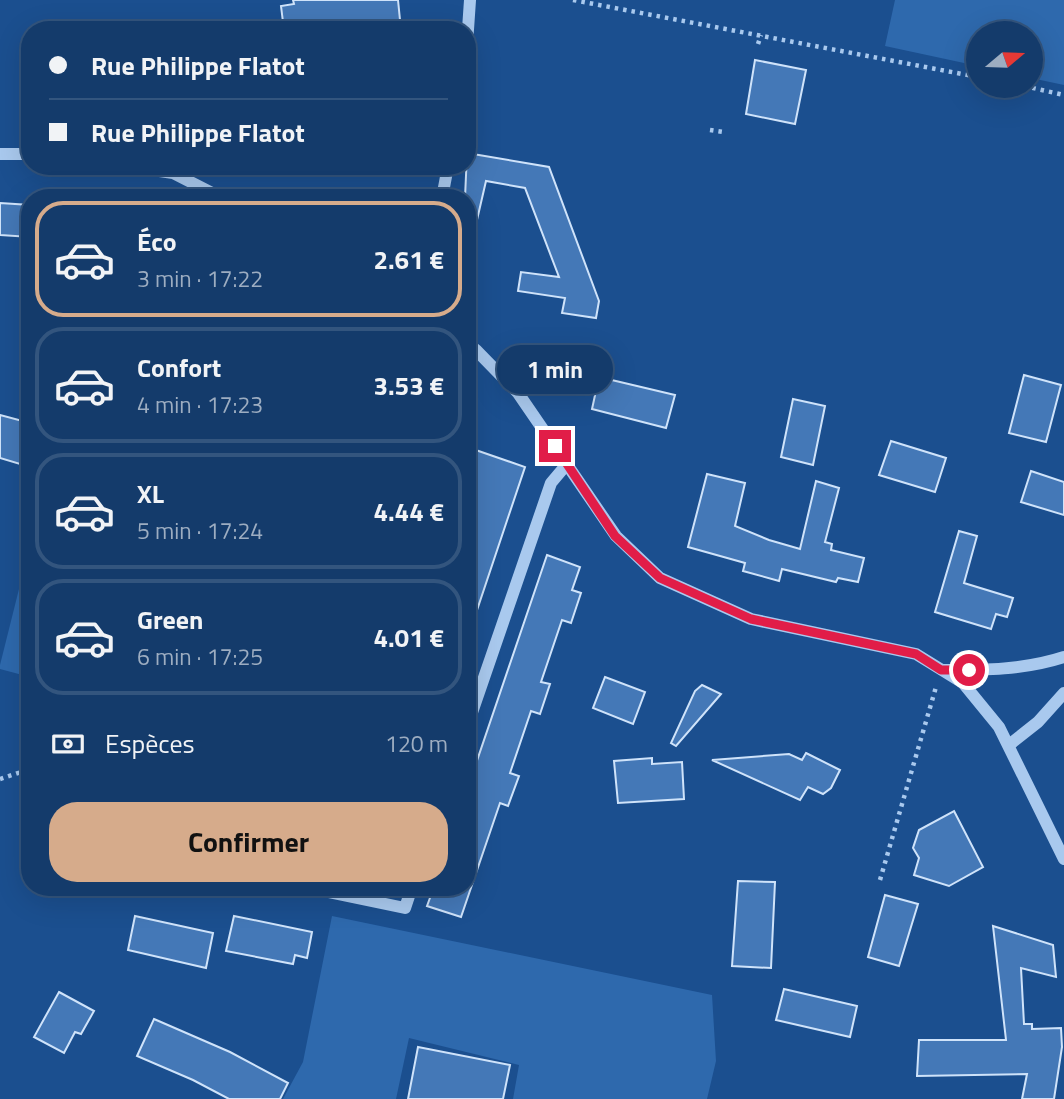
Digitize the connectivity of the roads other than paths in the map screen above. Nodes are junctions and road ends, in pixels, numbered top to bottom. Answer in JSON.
{"nodes":[{"id":1,"x":470,"y":0,"type":"edge"},
{"id":2,"x":469,"y":21,"type":"edge"},
{"id":3,"x":0,"y":155,"type":"edge"},
{"id":4,"x":21,"y":155,"type":"edge"},
{"id":5,"x":177,"y":175,"type":"edge"},
{"id":6,"x":204,"y":189,"type":"edge"},
{"id":7,"x":476,"y":350,"type":"edge"},
{"id":8,"x":567,"y":464,"type":"junction"},
{"id":9,"x":1064,"y":657,"type":"edge"},
{"id":10,"x":941,"y":670,"type":"junction"},
{"id":11,"x":1064,"y":693,"type":"edge"},
{"id":12,"x":476,"y":701,"type":"edge"},
{"id":13,"x":1009,"y":745,"type":"junction"},
{"id":14,"x":1064,"y":859,"type":"edge"},
{"id":15,"x":347,"y":896,"type":"edge"},
{"id":16,"x":409,"y":896,"type":"edge"}],
"edges":[{"from":1,"to":2,"type":"street"},
{"from":3,"to":4,"type":"street"},
{"from":5,"to":6,"type":"street"},
{"from":7,"to":8,"type":"street"},
{"from":8,"to":10,"type":"street"},
{"from":8,"to":12,"type":"street"},
{"from":9,"to":10,"type":"street"},
{"from":10,"to":13,"type":"street"},
{"from":11,"to":13,"type":"street"},
{"from":13,"to":14,"type":"street"},
{"from":15,"to":16,"type":"street"}]}
